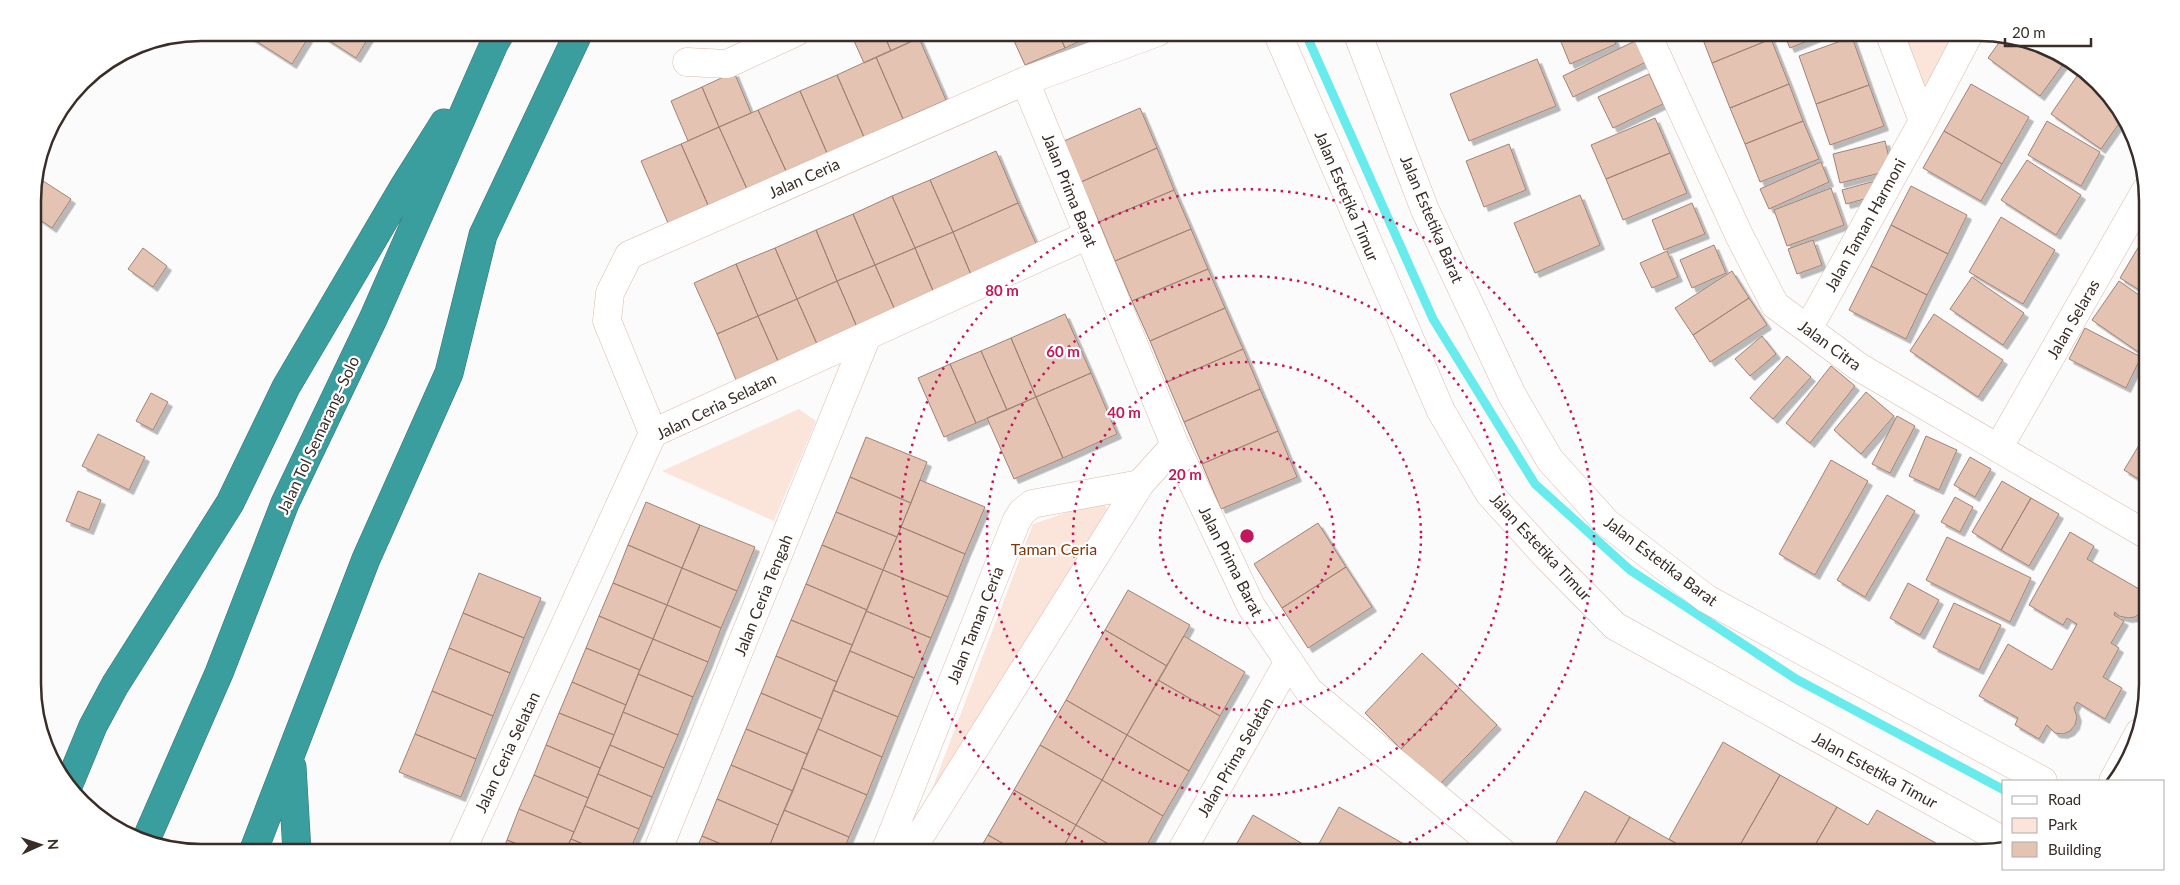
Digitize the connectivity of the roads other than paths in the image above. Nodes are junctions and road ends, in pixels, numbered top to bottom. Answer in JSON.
{"nodes":[{"id":1,"x":495,"y":41,"type":"edge"},
{"id":2,"x":496,"y":41,"type":"edge"},
{"id":3,"x":575,"y":41,"type":"edge"},
{"id":4,"x":776,"y":41,"type":"edge"},
{"id":5,"x":1133,"y":41,"type":"edge"},
{"id":6,"x":1281,"y":41,"type":"edge"},
{"id":7,"x":1360,"y":41,"type":"edge"},
{"id":8,"x":1650,"y":41,"type":"edge"},
{"id":9,"x":1892,"y":41,"type":"edge"},
{"id":10,"x":1965,"y":41,"type":"edge"},
{"id":11,"x":686,"y":62,"type":"dead end"},
{"id":12,"x":1024,"y":81,"type":"junction"},
{"id":13,"x":1923,"y":121,"type":"junction"},
{"id":14,"x":2139,"y":202,"type":"edge"},
{"id":15,"x":1088,"y":235,"type":"junction"},
{"id":16,"x":1808,"y":329,"type":"junction"},
{"id":17,"x":867,"y":336,"type":"junction"},
{"id":18,"x":653,"y":433,"type":"junction"},
{"id":19,"x":1175,"y":445,"type":"junction"},
{"id":20,"x":1999,"y":448,"type":"junction"},
{"id":21,"x":1140,"y":484,"type":"junction"},
{"id":22,"x":2139,"y":530,"type":"edge"},
{"id":23,"x":1289,"y":662,"type":"junction"},
{"id":24,"x":291,"y":758,"type":"junction"},
{"id":25,"x":72,"y":777,"type":"edge"},
{"id":26,"x":2041,"y":780,"type":"edge"},
{"id":27,"x":148,"y":834,"type":"edge"},
{"id":28,"x":2002,"y":840,"type":"edge"},
{"id":29,"x":1473,"y":842,"type":"edge"},
{"id":30,"x":1185,"y":843,"type":"edge"},
{"id":31,"x":256,"y":844,"type":"edge"},
{"id":32,"x":296,"y":844,"type":"edge"},
{"id":33,"x":465,"y":844,"type":"edge"},
{"id":34,"x":660,"y":844,"type":"edge"},
{"id":35,"x":888,"y":844,"type":"edge"},
{"id":36,"x":915,"y":844,"type":"edge"}],
"edges":[{"from":1,"to":25,"type":"highway"},
{"from":2,"to":27,"type":"highway","name":"Jalan Tol Semarang–Solo"},
{"from":3,"to":24,"type":"highway"},
{"from":4,"to":11,"type":"street"},
{"from":5,"to":12,"type":"street","name":"Jalan Ceria"},
{"from":6,"to":28,"type":"street","name":"Jalan Estetika Timur"},
{"from":7,"to":26,"type":"street","name":"Jalan Estetika Barat"},
{"from":8,"to":16,"type":"street","name":"Jalan Citra"},
{"from":9,"to":13,"type":"street"},
{"from":10,"to":13,"type":"street","name":"Jalan Taman Harmoni"},
{"from":12,"to":15,"type":"street","name":"Jalan Prima Barat"},
{"from":12,"to":18,"type":"street","name":"Jalan Ceria"},
{"from":13,"to":16,"type":"street","name":"Jalan Taman Harmoni"},
{"from":14,"to":20,"type":"street","name":"Jalan Selaras"},
{"from":15,"to":17,"type":"street","name":"Jalan Ceria Selatan"},
{"from":15,"to":19,"type":"street","name":"Jalan Prima Barat"},
{"from":16,"to":20,"type":"street","name":"Jalan Citra"},
{"from":17,"to":18,"type":"street","name":"Jalan Ceria Selatan"},
{"from":17,"to":34,"type":"street","name":"Jalan Ceria Tengah"},
{"from":18,"to":33,"type":"street","name":"Jalan Ceria Selatan"},
{"from":19,"to":21,"type":"street"},
{"from":19,"to":23,"type":"street","name":"Jalan Prima Barat"},
{"from":20,"to":22,"type":"street","name":"Jalan Citra"},
{"from":21,"to":35,"type":"street","name":"Jalan Taman Ceria"},
{"from":21,"to":36,"type":"street"},
{"from":23,"to":29,"type":"street","name":"Jalan Prima Barat"},
{"from":23,"to":30,"type":"street","name":"Jalan Prima Selatan"},
{"from":24,"to":31,"type":"highway"},
{"from":24,"to":32,"type":"highway"}]}
